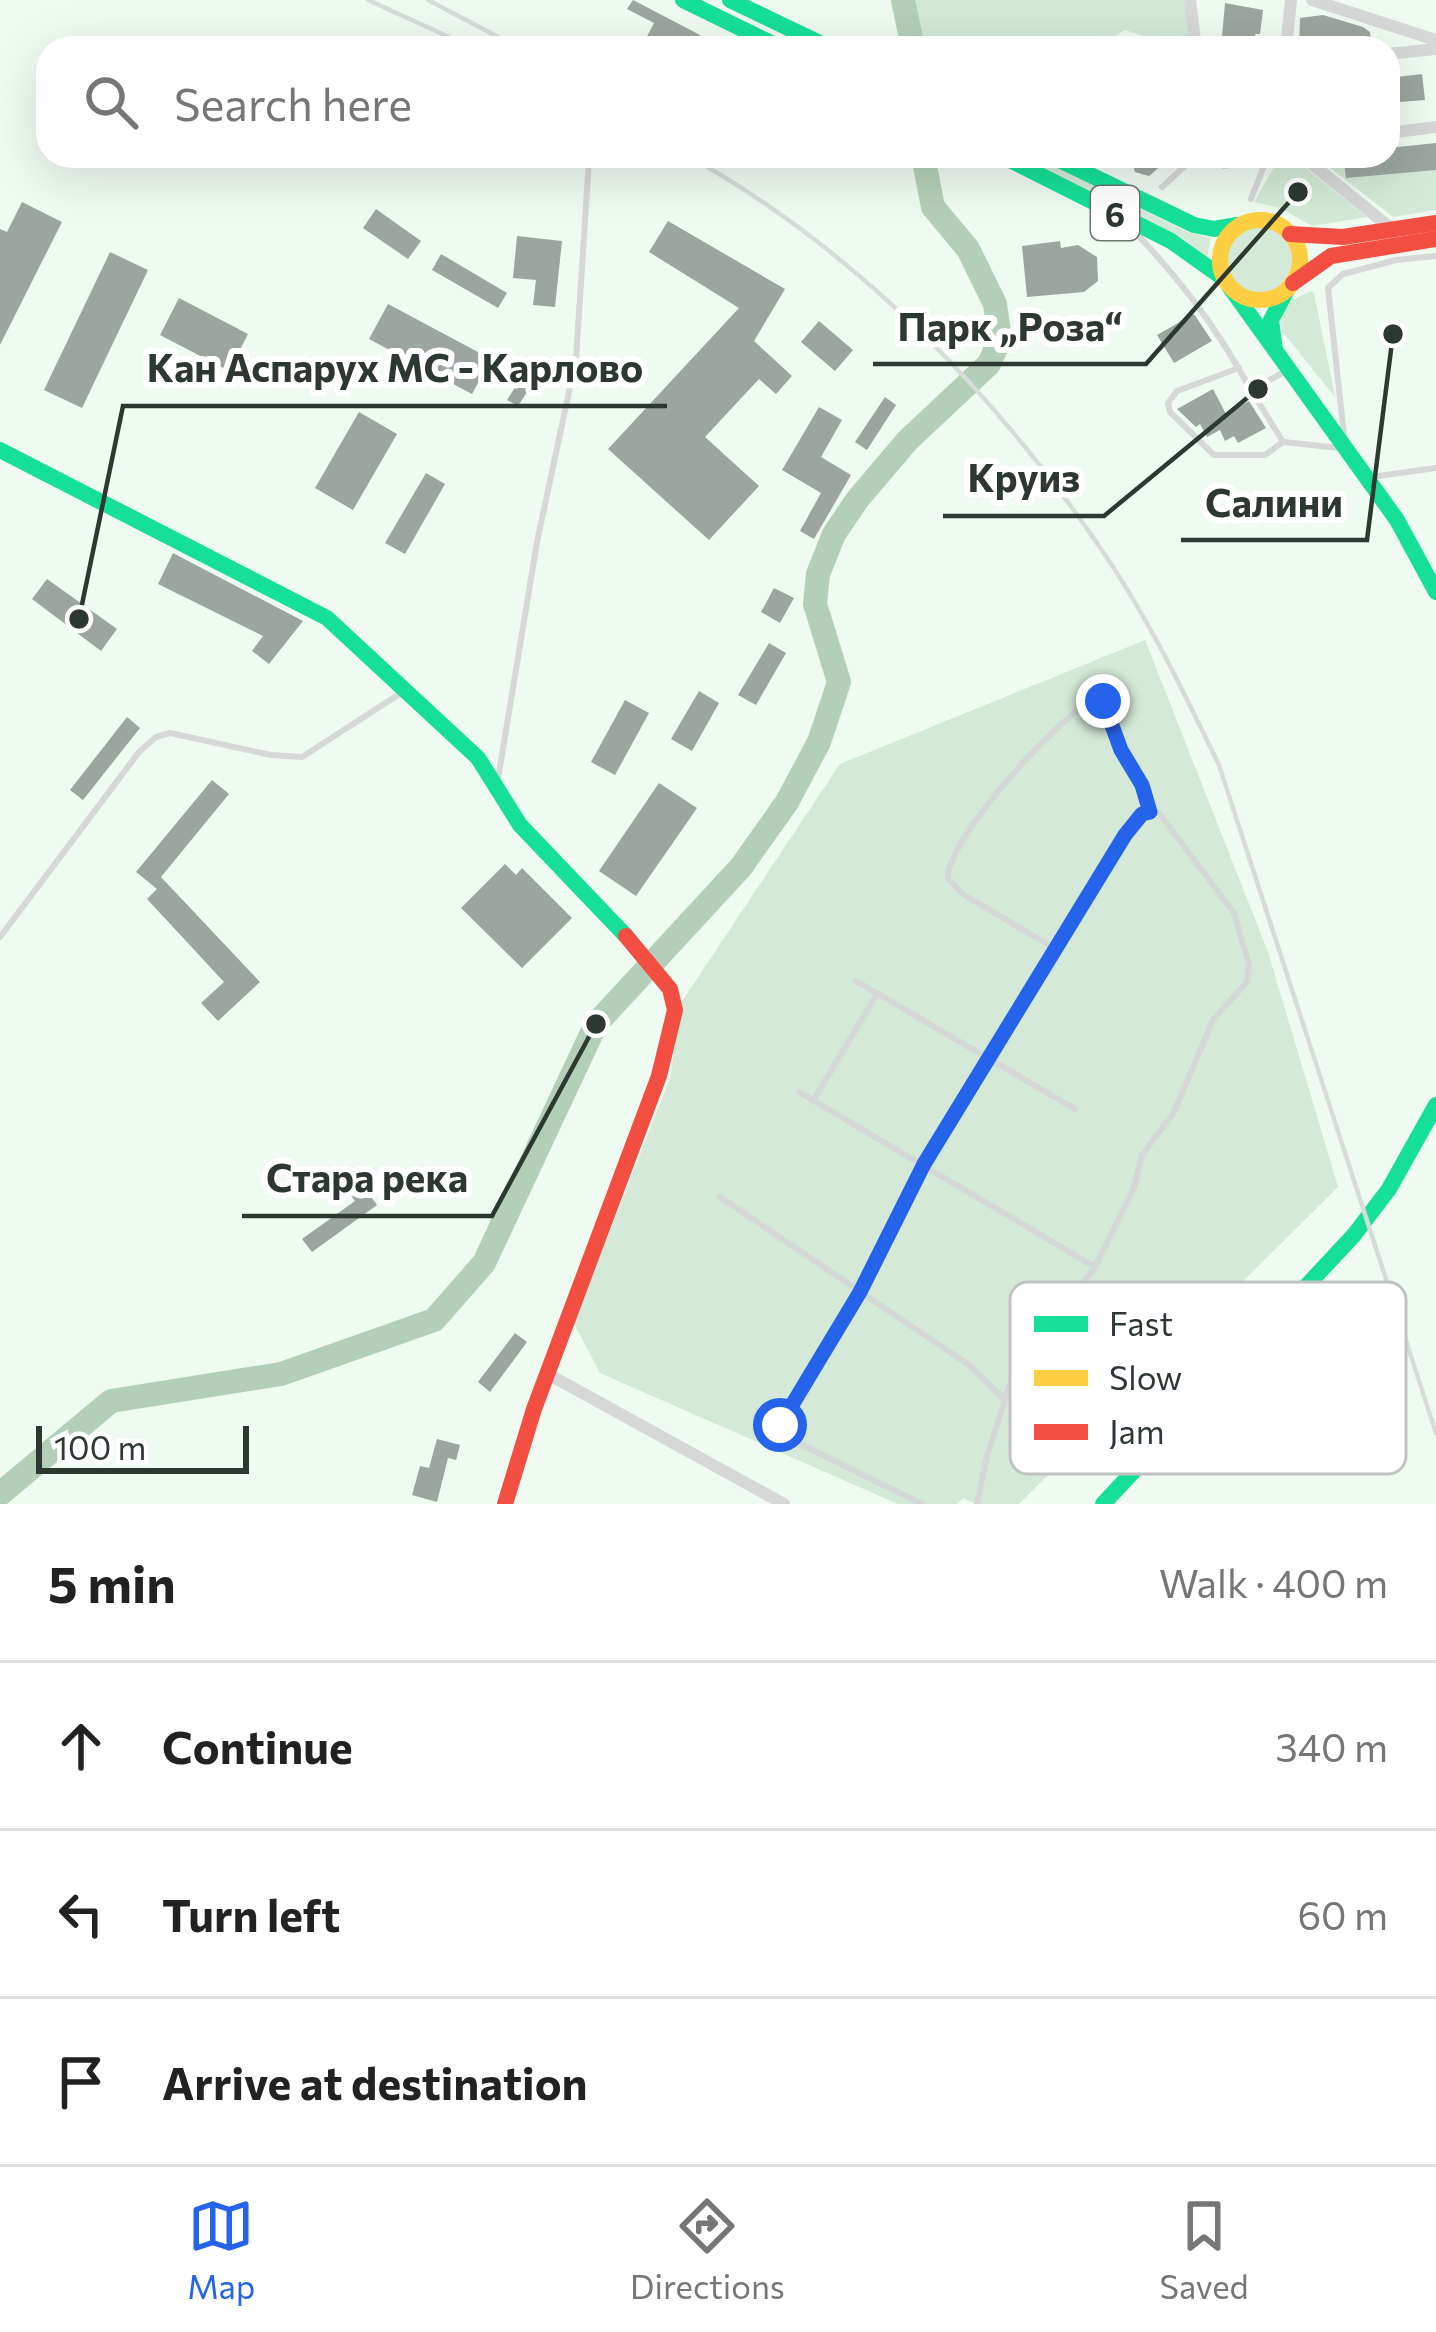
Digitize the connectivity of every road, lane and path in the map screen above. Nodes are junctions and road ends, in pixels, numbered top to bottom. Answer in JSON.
{"nodes":[{"id":1,"x":683,"y":0,"type":"edge"},
{"id":2,"x":730,"y":0,"type":"edge"},
{"id":3,"x":1190,"y":0,"type":"edge"},
{"id":4,"x":1291,"y":0,"type":"edge"},
{"id":5,"x":1312,"y":0,"type":"edge"},
{"id":6,"x":756,"y":36,"type":"edge"},
{"id":7,"x":805,"y":36,"type":"edge"},
{"id":8,"x":1194,"y":36,"type":"edge"},
{"id":9,"x":1287,"y":36,"type":"edge"},
{"id":10,"x":1436,"y":44,"type":"edge"},
{"id":11,"x":1400,"y":52,"type":"edge"},
{"id":12,"x":1436,"y":127,"type":"edge"},
{"id":13,"x":1400,"y":132,"type":"edge"},
{"id":14,"x":588,"y":168,"type":"edge"},
{"id":15,"x":1025,"y":168,"type":"edge"},
{"id":16,"x":1076,"y":168,"type":"edge"},
{"id":17,"x":1183,"y":168,"type":"edge"},
{"id":18,"x":1261,"y":168,"type":"edge"},
{"id":19,"x":1317,"y":168,"type":"edge"},
{"id":20,"x":1162,"y":187,"type":"dead end"},
{"id":21,"x":1251,"y":200,"type":"dead end"},
{"id":22,"x":1116,"y":213,"type":"junction"},
{"id":23,"x":1242,"y":224,"type":"junction"},
{"id":24,"x":1436,"y":224,"type":"edge"},
{"id":25,"x":1393,"y":230,"type":"junction"},
{"id":26,"x":1290,"y":234,"type":"junction"},
{"id":27,"x":1436,"y":239,"type":"edge"},
{"id":28,"x":1378,"y":248,"type":"junction"},
{"id":29,"x":1436,"y":256,"type":"edge"},
{"id":30,"x":1396,"y":260,"type":"junction"},
{"id":31,"x":1226,"y":282,"type":"junction"},
{"id":32,"x":1290,"y":286,"type":"junction"},
{"id":33,"x":1281,"y":364,"type":"junction"},
{"id":34,"x":1239,"y":368,"type":"junction"},
{"id":35,"x":1251,"y":390,"type":"junction"},
{"id":36,"x":1283,"y":442,"type":"junction"},
{"id":37,"x":1346,"y":449,"type":"junction"},
{"id":38,"x":0,"y":451,"type":"edge"},
{"id":39,"x":1436,"y":468,"type":"edge"},
{"id":40,"x":1367,"y":478,"type":"junction"},
{"id":41,"x":1436,"y":592,"type":"edge"},
{"id":42,"x":404,"y":691,"type":"junction"},
{"id":43,"x":497,"y":782,"type":"junction"},
{"id":44,"x":1150,"y":812,"type":"junction"},
{"id":45,"x":0,"y":937,"type":"edge"},
{"id":46,"x":1056,"y":949,"type":"junction"},
{"id":47,"x":856,"y":981,"type":"dead end"},
{"id":48,"x":877,"y":994,"type":"junction"},
{"id":49,"x":990,"y":1060,"type":"junction"},
{"id":50,"x":799,"y":1092,"type":"dead end"},
{"id":51,"x":813,"y":1101,"type":"junction"},
{"id":52,"x":1436,"y":1105,"type":"edge"},
{"id":53,"x":1075,"y":1109,"type":"dead end"},
{"id":54,"x":924,"y":1164,"type":"junction"},
{"id":55,"x":720,"y":1197,"type":"dead end"},
{"id":56,"x":1095,"y":1267,"type":"junction"},
{"id":57,"x":1084,"y":1282,"type":"edge"},
{"id":58,"x":1309,"y":1282,"type":"edge"},
{"id":59,"x":860,"y":1292,"type":"junction"},
{"id":60,"x":546,"y":1373,"type":"junction"},
{"id":61,"x":1010,"y":1386,"type":"edge"},
{"id":62,"x":1004,"y":1399,"type":"junction"},
{"id":63,"x":1131,"y":1474,"type":"edge"},
{"id":64,"x":505,"y":1504,"type":"edge"},
{"id":65,"x":784,"y":1504,"type":"edge"},
{"id":66,"x":922,"y":1504,"type":"edge"},
{"id":67,"x":977,"y":1504,"type":"edge"},
{"id":68,"x":1103,"y":1504,"type":"edge"}],
"edges":[{"from":1,"to":6,"type":"main road"},
{"from":2,"to":7,"type":"main road"},
{"from":3,"to":8,"type":"street"},
{"from":4,"to":9,"type":"street"},
{"from":5,"to":10,"type":"street"},
{"from":10,"to":11,"type":"street"},
{"from":12,"to":13,"type":"street"},
{"from":14,"to":43,"type":"lane"},
{"from":15,"to":22,"type":"main road","number":"6"},
{"from":16,"to":23,"type":"main road","number":"6"},
{"from":17,"to":20,"type":"lane"},
{"from":18,"to":21,"type":"lane"},
{"from":19,"to":25,"type":"street"},
{"from":22,"to":31,"type":"main road","number":"6"},
{"from":22,"to":34,"type":"lane"},
{"from":23,"to":26,"type":"main road","number":"6"},
{"from":23,"to":31,"type":"main road"},
{"from":24,"to":25,"type":"main road","number":"6"},
{"from":25,"to":26,"type":"main road","number":"6"},
{"from":26,"to":32,"type":"main road"},
{"from":27,"to":28,"type":"main road"},
{"from":28,"to":30,"type":"lane"},
{"from":28,"to":32,"type":"main road"},
{"from":29,"to":30,"type":"lane"},
{"from":30,"to":37,"type":"lane"},
{"from":31,"to":32,"type":"main road","number":"6"},
{"from":31,"to":33,"type":"main road"},
{"from":32,"to":33,"type":"main road"},
{"from":33,"to":35,"type":"lane"},
{"from":33,"to":37,"type":"main road"},
{"from":34,"to":35,"type":"lane"},
{"from":34,"to":36,"type":"lane"},
{"from":35,"to":36,"type":"lane"},
{"from":36,"to":37,"type":"lane"},
{"from":37,"to":40,"type":"main road"},
{"from":38,"to":42,"type":"main road"},
{"from":39,"to":40,"type":"lane"},
{"from":40,"to":41,"type":"main road"},
{"from":42,"to":43,"type":"main road"},
{"from":42,"to":45,"type":"lane"},
{"from":43,"to":60,"type":"main road"},
{"from":44,"to":46,"type":"lane"},
{"from":44,"to":46,"type":"lane"},
{"from":44,"to":56,"type":"lane"},
{"from":46,"to":49,"type":"lane"},
{"from":47,"to":48,"type":"lane"},
{"from":48,"to":49,"type":"lane"},
{"from":48,"to":51,"type":"lane"},
{"from":49,"to":53,"type":"lane"},
{"from":49,"to":54,"type":"lane"},
{"from":50,"to":51,"type":"lane"},
{"from":51,"to":54,"type":"lane"},
{"from":52,"to":58,"type":"main road"},
{"from":54,"to":56,"type":"lane"},
{"from":54,"to":59,"type":"lane"},
{"from":55,"to":59,"type":"lane"},
{"from":56,"to":57,"type":"lane"},
{"from":59,"to":62,"type":"lane"},
{"from":59,"to":66,"type":"lane"},
{"from":60,"to":64,"type":"main road"},
{"from":60,"to":65,"type":"street"},
{"from":61,"to":62,"type":"lane"},
{"from":62,"to":67,"type":"lane"},
{"from":63,"to":68,"type":"main road"}]}
